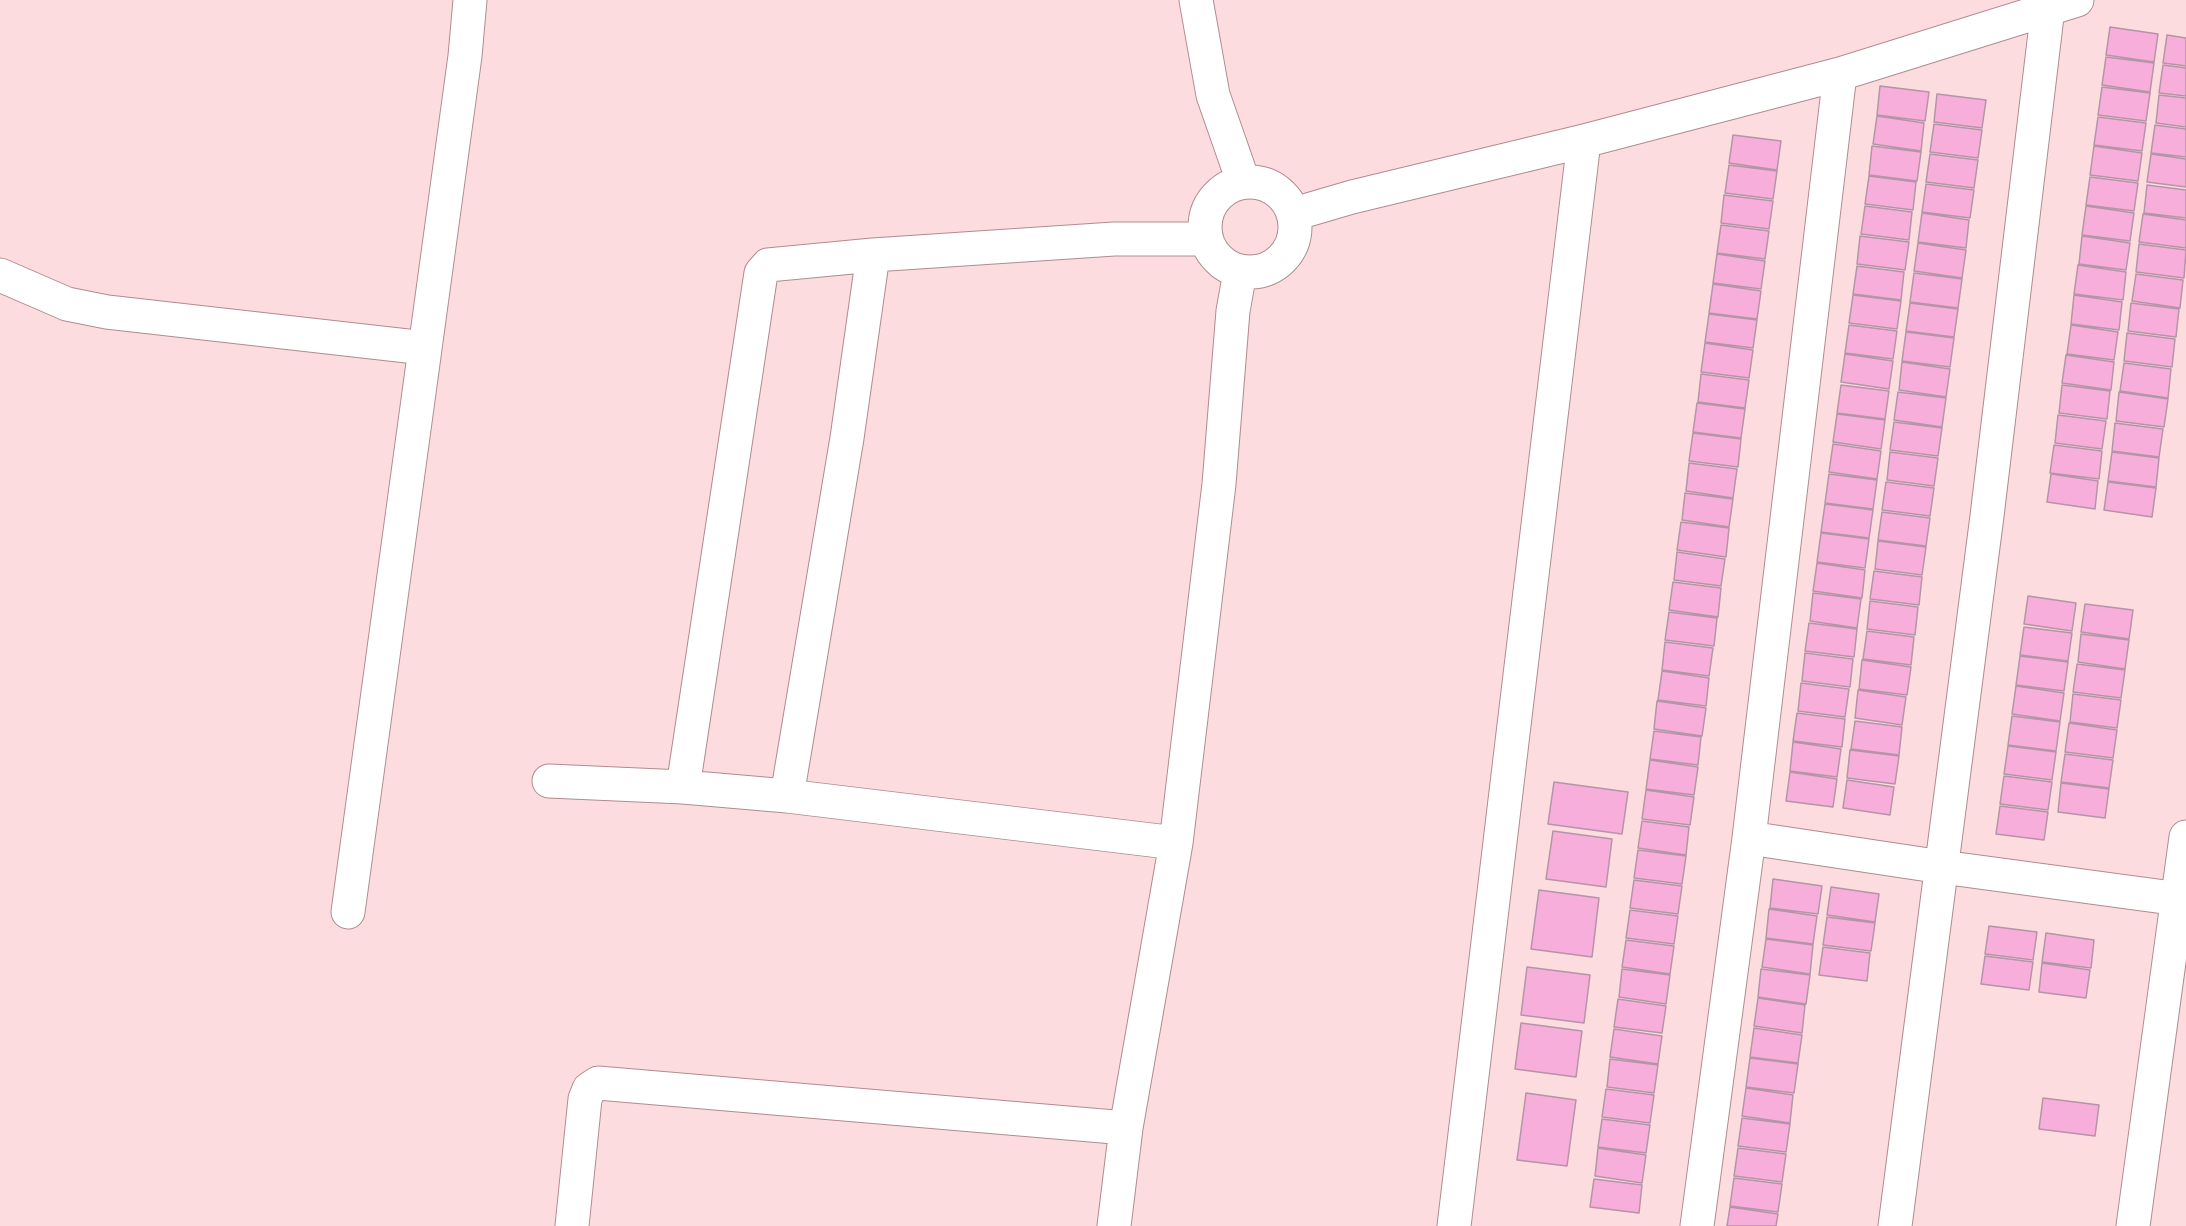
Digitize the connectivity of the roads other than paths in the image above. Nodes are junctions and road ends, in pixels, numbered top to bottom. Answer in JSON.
{"nodes":[{"id":1,"x":470,"y":0,"type":"edge"},
{"id":2,"x":1196,"y":0,"type":"edge"},
{"id":3,"x":2062,"y":4,"type":"edge"},
{"id":4,"x":1840,"y":74,"type":"junction"},
{"id":5,"x":1584,"y":141,"type":"junction"},
{"id":6,"x":1243,"y":181,"type":"junction"},
{"id":7,"x":1294,"y":214,"type":"junction"},
{"id":8,"x":1205,"y":239,"type":"junction"},
{"id":9,"x":873,"y":255,"type":"junction"},
{"id":10,"x":1240,"y":272,"type":"junction"},
{"id":11,"x":0,"y":275,"type":"edge"},
{"id":12,"x":425,"y":348,"type":"junction"},
{"id":13,"x":549,"y":781,"type":"dead end"},
{"id":14,"x":683,"y":787,"type":"junction"},
{"id":15,"x":787,"y":796,"type":"junction"},
{"id":16,"x":2186,"y":837,"type":"edge"},
{"id":17,"x":1749,"y":838,"type":"junction"},
{"id":18,"x":1176,"y":843,"type":"junction"},
{"id":19,"x":1942,"y":867,"type":"junction"},
{"id":20,"x":2182,"y":900,"type":"edge"},
{"id":21,"x":348,"y":912,"type":"dead end"},
{"id":22,"x":1126,"y":1128,"type":"junction"},
{"id":23,"x":572,"y":1226,"type":"edge"},
{"id":24,"x":1114,"y":1226,"type":"edge"},
{"id":25,"x":1454,"y":1226,"type":"edge"},
{"id":26,"x":1697,"y":1226,"type":"edge"},
{"id":27,"x":1895,"y":1226,"type":"edge"},
{"id":28,"x":2133,"y":1226,"type":"edge"}],
"edges":[{"from":1,"to":12,"type":"street"},
{"from":2,"to":6,"type":"street"},
{"from":3,"to":4,"type":"street"},
{"from":3,"to":19,"type":"street"},
{"from":4,"to":5,"type":"street"},
{"from":4,"to":17,"type":"street"},
{"from":5,"to":7,"type":"street"},
{"from":5,"to":25,"type":"street"},
{"from":6,"to":7,"type":"street"},
{"from":6,"to":8,"type":"street"},
{"from":7,"to":10,"type":"street"},
{"from":8,"to":9,"type":"street"},
{"from":8,"to":10,"type":"street"},
{"from":9,"to":14,"type":"street"},
{"from":9,"to":15,"type":"street"},
{"from":10,"to":18,"type":"street"},
{"from":11,"to":12,"type":"street"},
{"from":12,"to":21,"type":"street"},
{"from":13,"to":14,"type":"street"},
{"from":14,"to":15,"type":"street"},
{"from":15,"to":18,"type":"street"},
{"from":16,"to":20,"type":"street"},
{"from":17,"to":19,"type":"street"},
{"from":17,"to":26,"type":"street"},
{"from":18,"to":22,"type":"street"},
{"from":19,"to":20,"type":"street"},
{"from":19,"to":27,"type":"street"},
{"from":20,"to":28,"type":"street"},
{"from":22,"to":23,"type":"street"},
{"from":22,"to":24,"type":"street"}]}
